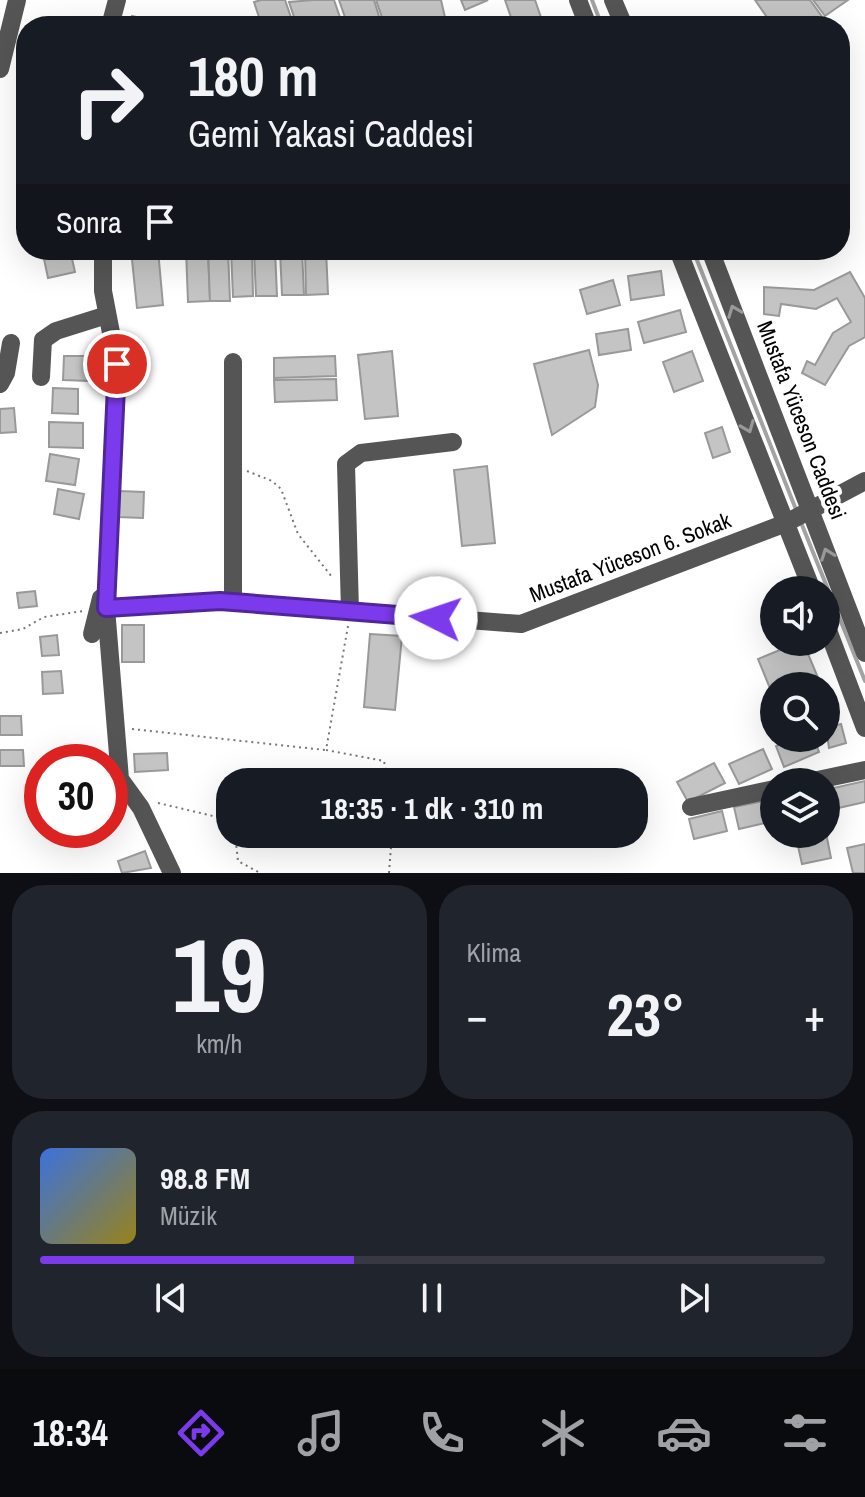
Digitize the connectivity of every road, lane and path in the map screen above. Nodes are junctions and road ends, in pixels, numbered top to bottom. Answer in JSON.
{"nodes":[{"id":1,"x":17,"y":0,"type":"edge"},
{"id":2,"x":0,"y":69,"type":"edge"},
{"id":3,"x":103,"y":260,"type":"edge"},
{"id":4,"x":683,"y":260,"type":"edge"},
{"id":5,"x":713,"y":260,"type":"edge"},
{"id":6,"x":107,"y":315,"type":"junction"},
{"id":7,"x":11,"y":343,"type":"dead end"},
{"id":8,"x":233,"y":362,"type":"dead end"},
{"id":9,"x":41,"y":377,"type":"dead end"},
{"id":10,"x":0,"y":384,"type":"edge"},
{"id":11,"x":453,"y":442,"type":"dead end"},
{"id":12,"x":233,"y":465,"type":"junction"},
{"id":13,"x":865,"y":481,"type":"edge"},
{"id":14,"x":798,"y":516,"type":"junction"},
{"id":15,"x":809,"y":576,"type":"edge"},
{"id":16,"x":349,"y":588,"type":"junction"},
{"id":17,"x":104,"y":602,"type":"junction"},
{"id":18,"x":233,"y":602,"type":"junction"},
{"id":19,"x":350,"y":611,"type":"junction"},
{"id":20,"x":0,"y":633,"type":"edge"},
{"id":21,"x":92,"y":634,"type":"dead end"},
{"id":22,"x":865,"y":653,"type":"edge"},
{"id":23,"x":838,"y":656,"type":"edge"},
{"id":24,"x":119,"y":728,"type":"junction"},
{"id":25,"x":865,"y":728,"type":"edge"},
{"id":26,"x":326,"y":750,"type":"junction"},
{"id":27,"x":385,"y":768,"type":"edge"},
{"id":28,"x":865,"y":770,"type":"edge"},
{"id":29,"x":840,"y":775,"type":"edge"},
{"id":30,"x":760,"y":792,"type":"edge"},
{"id":31,"x":691,"y":807,"type":"dead end"},
{"id":32,"x":141,"y":808,"type":"junction"},
{"id":33,"x":216,"y":816,"type":"edge"},
{"id":34,"x":237,"y":848,"type":"edge"},
{"id":35,"x":391,"y":848,"type":"edge"},
{"id":36,"x":172,"y":873,"type":"edge"},
{"id":37,"x":260,"y":873,"type":"edge"},
{"id":38,"x":389,"y":873,"type":"edge"}],
"edges":[{"from":1,"to":2,"type":"street"},
{"from":3,"to":6,"type":"street"},
{"from":4,"to":14,"type":"street","name":"Mustafa Yüceson Caddesi","one_way":true},
{"from":14,"to":5,"type":"street","name":"Mustafa Yüceson Caddesi","one_way":true},
{"from":6,"to":9,"type":"street"},
{"from":6,"to":17,"type":"street"},
{"from":7,"to":10,"type":"street"},
{"from":8,"to":12,"type":"street"},
{"from":11,"to":16,"type":"street"},
{"from":12,"to":16,"type":"path"},
{"from":12,"to":18,"type":"street"},
{"from":13,"to":14,"type":"street","name":"Mustafa Yüceson 6. Sokak"},
{"from":14,"to":15,"type":"street","name":"Mustafa Yüceson Caddesi"},
{"from":14,"to":19,"type":"street","name":"Mustafa Yüceson 6. Sokak"},
{"from":22,"to":14,"type":"street","name":"Mustafa Yüceson Caddesi","one_way":true},
{"from":16,"to":19,"type":"street"},
{"from":17,"to":18,"type":"street","name":"Mustafa Yüceson 6. Sokak"},
{"from":17,"to":20,"type":"path"},
{"from":17,"to":21,"type":"street"},
{"from":17,"to":24,"type":"street"},
{"from":18,"to":19,"type":"street","name":"Mustafa Yüceson 6. Sokak"},
{"from":19,"to":26,"type":"path"},
{"from":23,"to":25,"type":"street"},
{"from":24,"to":26,"type":"path"},
{"from":24,"to":32,"type":"street"},
{"from":26,"to":27,"type":"path"},
{"from":28,"to":29,"type":"street"},
{"from":30,"to":31,"type":"street"},
{"from":32,"to":33,"type":"path"},
{"from":32,"to":36,"type":"street"},
{"from":34,"to":37,"type":"path"},
{"from":35,"to":38,"type":"path"}]}
